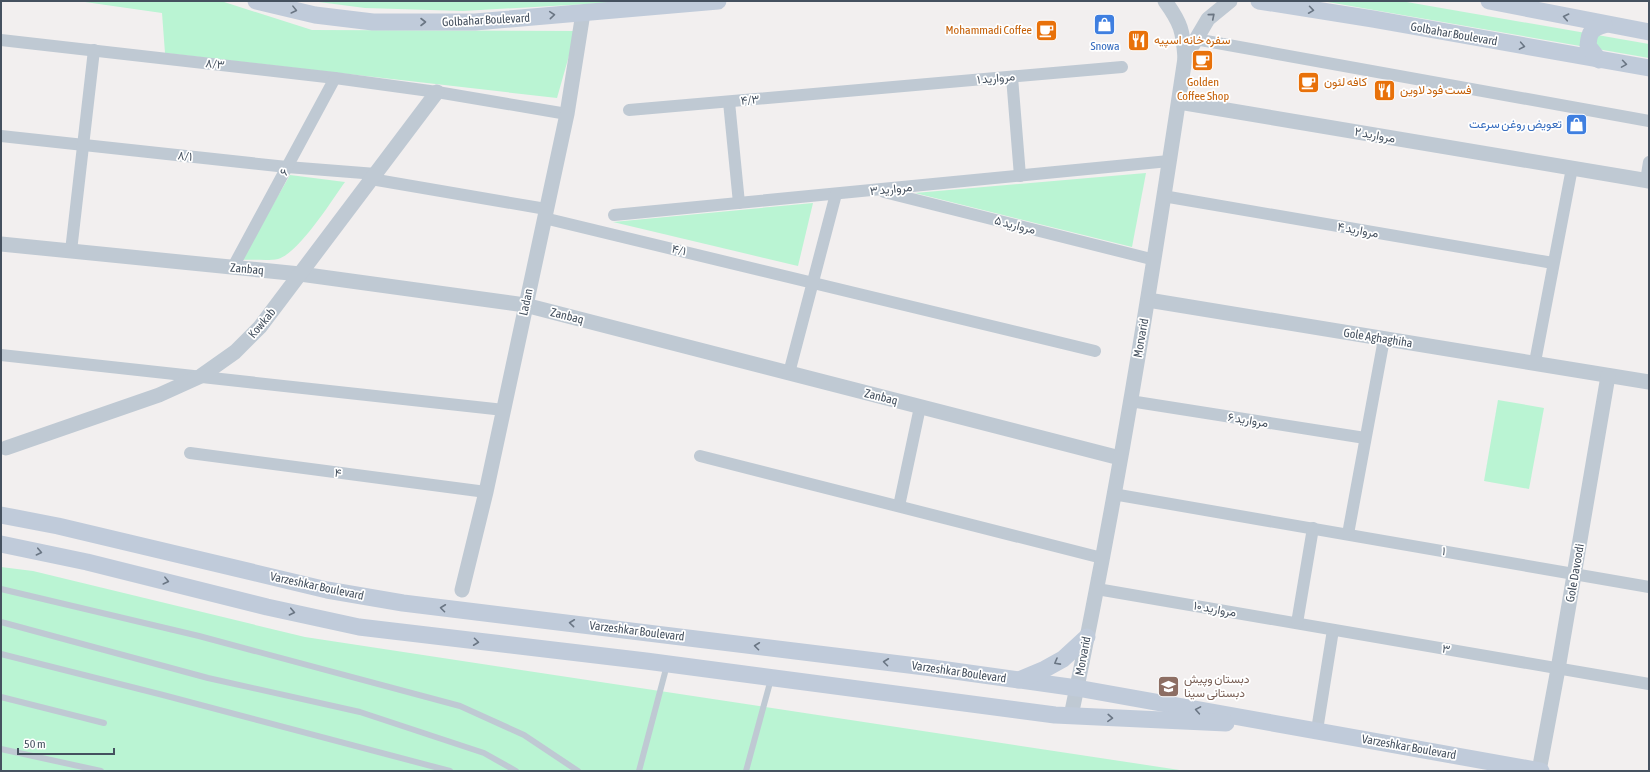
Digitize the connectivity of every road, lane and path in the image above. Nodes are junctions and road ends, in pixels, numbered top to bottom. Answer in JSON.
{"nodes":[{"id":1,"x":256,"y":1,"type":"edge"},
{"id":2,"x":718,"y":1,"type":"edge"},
{"id":3,"x":1165,"y":1,"type":"edge"},
{"id":4,"x":1230,"y":1,"type":"edge"},
{"id":5,"x":1259,"y":1,"type":"edge"},
{"id":6,"x":1489,"y":1,"type":"edge"},
{"id":7,"x":583,"y":13,"type":"junction"},
{"id":8,"x":1604,"y":25,"type":"junction"},
{"id":9,"x":1649,"y":32,"type":"edge"},
{"id":10,"x":1195,"y":39,"type":"junction"},
{"id":11,"x":1,"y":40,"type":"edge"},
{"id":12,"x":94,"y":50,"type":"junction"},
{"id":13,"x":1185,"y":58,"type":"junction"},
{"id":14,"x":1599,"y":60,"type":"junction"},
{"id":15,"x":1122,"y":67,"type":"dead end"},
{"id":16,"x":1649,"y":68,"type":"edge"},
{"id":17,"x":1012,"y":77,"type":"junction"},
{"id":18,"x":335,"y":78,"type":"junction"},
{"id":19,"x":871,"y":89,"type":"joint"},
{"id":20,"x":437,"y":92,"type":"junction"},
{"id":21,"x":729,"y":102,"type":"junction"},
{"id":22,"x":1179,"y":102,"type":"junction"},
{"id":23,"x":629,"y":110,"type":"dead end"},
{"id":24,"x":567,"y":114,"type":"junction"},
{"id":25,"x":1649,"y":121,"type":"edge"},
{"id":26,"x":1,"y":136,"type":"edge"},
{"id":27,"x":83,"y":145,"type":"junction"},
{"id":28,"x":1169,"y":162,"type":"junction"},
{"id":29,"x":1649,"y":162,"type":"edge"},
{"id":30,"x":287,"y":167,"type":"junction"},
{"id":31,"x":1572,"y":168,"type":"junction"},
{"id":32,"x":1020,"y":176,"type":"junction"},
{"id":33,"x":374,"y":177,"type":"junction"},
{"id":34,"x":1648,"y":181,"type":"edge"},
{"id":35,"x":875,"y":190,"type":"junction"},
{"id":36,"x":836,"y":194,"type":"junction"},
{"id":37,"x":1163,"y":196,"type":"junction"},
{"id":38,"x":739,"y":203,"type":"junction"},
{"id":39,"x":545,"y":213,"type":"junction"},
{"id":40,"x":614,"y":215,"type":"dead end"},
{"id":41,"x":1,"y":244,"type":"edge"},
{"id":42,"x":71,"y":251,"type":"junction"},
{"id":43,"x":1155,"y":260,"type":"junction"},
{"id":44,"x":1554,"y":263,"type":"junction"},
{"id":45,"x":233,"y":267,"type":"junction"},
{"id":46,"x":300,"y":274,"type":"junction"},
{"id":47,"x":813,"y":283,"type":"junction"},
{"id":48,"x":1148,"y":300,"type":"junction"},
{"id":49,"x":526,"y":305,"type":"junction"},
{"id":50,"x":1384,"y":340,"type":"junction"},
{"id":51,"x":1095,"y":351,"type":"dead end"},
{"id":52,"x":1,"y":355,"type":"edge"},
{"id":53,"x":1534,"y":362,"type":"junction"},
{"id":54,"x":789,"y":373,"type":"junction"},
{"id":55,"x":201,"y":376,"type":"junction"},
{"id":56,"x":1608,"y":376,"type":"junction"},
{"id":57,"x":1649,"y":382,"type":"edge"},
{"id":58,"x":1130,"y":401,"type":"junction"},
{"id":59,"x":920,"y":407,"type":"junction"},
{"id":60,"x":504,"y":410,"type":"junction"},
{"id":61,"x":1365,"y":438,"type":"junction"},
{"id":62,"x":3,"y":448,"type":"edge"},
{"id":63,"x":190,"y":453,"type":"dead end"},
{"id":64,"x":700,"y":456,"type":"dead end"},
{"id":65,"x":1120,"y":458,"type":"junction"},
{"id":66,"x":486,"y":492,"type":"junction"},
{"id":67,"x":1114,"y":494,"type":"junction"},
{"id":68,"x":899,"y":506,"type":"junction"},
{"id":69,"x":1,"y":515,"type":"edge"},
{"id":70,"x":1313,"y":528,"type":"junction"},
{"id":71,"x":1348,"y":534,"type":"junction"},
{"id":72,"x":1,"y":544,"type":"edge"},
{"id":73,"x":1102,"y":558,"type":"junction"},
{"id":74,"x":1574,"y":575,"type":"junction"},
{"id":75,"x":1649,"y":587,"type":"edge"},
{"id":76,"x":1,"y":589,"type":"edge"},
{"id":77,"x":1096,"y":589,"type":"junction"},
{"id":78,"x":462,"y":590,"type":"dead end"},
{"id":79,"x":1,"y":622,"type":"edge"},
{"id":80,"x":1297,"y":624,"type":"junction"},
{"id":81,"x":1333,"y":630,"type":"junction"},
{"id":82,"x":1087,"y":637,"type":"junction"},
{"id":83,"x":1,"y":654,"type":"edge"},
{"id":84,"x":668,"y":663,"type":"junction"},
{"id":85,"x":1558,"y":669,"type":"junction"},
{"id":86,"x":771,"y":677,"type":"junction"},
{"id":87,"x":1019,"y":680,"type":"junction"},
{"id":88,"x":1649,"y":684,"type":"edge"},
{"id":89,"x":1077,"y":688,"type":"junction"},
{"id":90,"x":1,"y":697,"type":"edge"},
{"id":91,"x":1071,"y":716,"type":"junction"},
{"id":92,"x":104,"y":723,"type":"dead end"},
{"id":93,"x":1278,"y":724,"type":"junction"},
{"id":94,"x":1317,"y":730,"type":"junction"},
{"id":95,"x":1,"y":749,"type":"edge"},
{"id":96,"x":101,"y":771,"type":"edge"},
{"id":97,"x":450,"y":771,"type":"edge"},
{"id":98,"x":516,"y":771,"type":"edge"},
{"id":99,"x":578,"y":771,"type":"edge"},
{"id":100,"x":639,"y":771,"type":"edge"},
{"id":101,"x":746,"y":771,"type":"edge"},
{"id":102,"x":1540,"y":771,"type":"edge"}],
"edges":[{"from":1,"to":7,"type":"main road","name":"Golbahar Boulevard","one_way":true},
{"from":2,"to":7,"type":"main road","name":"Golbahar Boulevard"},
{"from":3,"to":13,"type":"street"},
{"from":10,"to":4,"type":"street","name":"Morvarid","one_way":true},
{"from":5,"to":14,"type":"main road","name":"Golbahar Boulevard","one_way":true},
{"from":8,"to":6,"type":"main road","one_way":true},
{"from":7,"to":24,"type":"street","name":"Ladan"},
{"from":8,"to":9,"type":"main road"},
{"from":8,"to":14,"type":"main road"},
{"from":10,"to":13,"type":"street","name":"Morvarid"},
{"from":10,"to":25,"type":"street"},
{"from":11,"to":12,"type":"street","name":"۸/۳"},
{"from":12,"to":18,"type":"street","name":"۸/۳"},
{"from":12,"to":27,"type":"street"},
{"from":13,"to":22,"type":"street","name":"Morvarid"},
{"from":14,"to":16,"type":"main road","name":"Golbahar Boulevard","one_way":true},
{"from":15,"to":17,"type":"street","name":"مروارید ۱"},
{"from":17,"to":19,"type":"street","name":"مروارید ۱"},
{"from":17,"to":32,"type":"street"},
{"from":18,"to":20,"type":"street"},
{"from":18,"to":30,"type":"street","name":"۶"},
{"from":19,"to":21,"type":"street","name":"۴/۳"},
{"from":20,"to":24,"type":"street"},
{"from":20,"to":33,"type":"street","name":"Kowkab"},
{"from":21,"to":23,"type":"street","name":"۴/۳"},
{"from":21,"to":38,"type":"street"},
{"from":22,"to":28,"type":"street","name":"Morvarid"},
{"from":22,"to":31,"type":"street","name":"مروارید ۲"},
{"from":24,"to":39,"type":"street","name":"Ladan"},
{"from":26,"to":27,"type":"street","name":"۸/۱"},
{"from":27,"to":30,"type":"street","name":"۸/۱"},
{"from":27,"to":42,"type":"street"},
{"from":28,"to":32,"type":"street","name":"مروارید ۳"},
{"from":28,"to":37,"type":"street","name":"Morvarid"},
{"from":29,"to":34,"type":"street"},
{"from":30,"to":33,"type":"street"},
{"from":30,"to":45,"type":"street","name":"۶"},
{"from":31,"to":34,"type":"street","name":"مروارید ۲"},
{"from":31,"to":44,"type":"street"},
{"from":32,"to":35,"type":"street","name":"مروارید ۳"},
{"from":33,"to":39,"type":"street"},
{"from":33,"to":46,"type":"street","name":"Kowkab"},
{"from":35,"to":36,"type":"street","name":"مروارید ۳"},
{"from":35,"to":43,"type":"street","name":"مروارید ۵"},
{"from":36,"to":38,"type":"street","name":"مروارید ۳"},
{"from":36,"to":47,"type":"street"},
{"from":37,"to":43,"type":"street","name":"Morvarid"},
{"from":37,"to":44,"type":"street","name":"مروارید ۴"},
{"from":38,"to":40,"type":"street","name":"مروارید ۳"},
{"from":39,"to":47,"type":"street","name":"۴/۱"},
{"from":39,"to":49,"type":"street","name":"Ladan"},
{"from":41,"to":42,"type":"street","name":"Zanbaq"},
{"from":42,"to":45,"type":"street","name":"Zanbaq"},
{"from":43,"to":48,"type":"street","name":"Morvarid"},
{"from":44,"to":53,"type":"street"},
{"from":45,"to":46,"type":"street","name":"Zanbaq"},
{"from":46,"to":49,"type":"street","name":"Zanbaq"},
{"from":46,"to":55,"type":"street","name":"Kowkab"},
{"from":47,"to":51,"type":"street","name":"۴/۱"},
{"from":47,"to":54,"type":"street"},
{"from":48,"to":50,"type":"street","name":"Gole Aghaghiha"},
{"from":48,"to":58,"type":"street","name":"Morvarid"},
{"from":49,"to":54,"type":"street","name":"Zanbaq"},
{"from":49,"to":60,"type":"street","name":"Ladan"},
{"from":50,"to":53,"type":"street","name":"Gole Aghaghiha"},
{"from":50,"to":61,"type":"street"},
{"from":52,"to":55,"type":"street"},
{"from":53,"to":56,"type":"street","name":"Gole Aghaghiha"},
{"from":54,"to":59,"type":"street","name":"Zanbaq"},
{"from":55,"to":60,"type":"street"},
{"from":55,"to":62,"type":"street","name":"Kowkab"},
{"from":56,"to":57,"type":"street","name":"Gole Aghaghiha"},
{"from":56,"to":74,"type":"street","name":"Gole Davoodi"},
{"from":58,"to":61,"type":"street","name":"مروارید ۶"},
{"from":58,"to":65,"type":"street","name":"Morvarid"},
{"from":59,"to":65,"type":"street","name":"Zanbaq"},
{"from":59,"to":68,"type":"street"},
{"from":60,"to":66,"type":"street","name":"Ladan"},
{"from":61,"to":71,"type":"street"},
{"from":63,"to":66,"type":"street","name":"۴"},
{"from":64,"to":68,"type":"street"},
{"from":65,"to":67,"type":"street","name":"Morvarid"},
{"from":66,"to":78,"type":"street","name":"Ladan"},
{"from":67,"to":70,"type":"street","name":"۱"},
{"from":67,"to":73,"type":"street","name":"Morvarid"},
{"from":68,"to":73,"type":"street"},
{"from":87,"to":69,"type":"main road","name":"Varzeshkar Boulevard","one_way":true},
{"from":70,"to":71,"type":"street","name":"۱"},
{"from":70,"to":80,"type":"street"},
{"from":71,"to":74,"type":"street","name":"۱"},
{"from":72,"to":84,"type":"main road","name":"Varzeshkar Boulevard","one_way":true},
{"from":73,"to":77,"type":"street","name":"Morvarid"},
{"from":74,"to":75,"type":"street","name":"۱"},
{"from":74,"to":85,"type":"street","name":"Gole Davoodi"},
{"from":76,"to":99,"type":"lane"},
{"from":77,"to":80,"type":"street","name":"مروارید ۱۰"},
{"from":77,"to":82,"type":"street","name":"Morvarid"},
{"from":79,"to":98,"type":"lane"},
{"from":80,"to":81,"type":"street","name":"مروارید ۱۰"},
{"from":81,"to":85,"type":"street","name":"۳"},
{"from":81,"to":94,"type":"street"},
{"from":82,"to":87,"type":"main road","one_way":true},
{"from":82,"to":89,"type":"street","name":"Morvarid"},
{"from":83,"to":97,"type":"lane"},
{"from":84,"to":86,"type":"main road","name":"Varzeshkar Boulevard"},
{"from":84,"to":100,"type":"lane"},
{"from":85,"to":88,"type":"street","name":"۳"},
{"from":85,"to":102,"type":"street","name":"Gole Davoodi"},
{"from":86,"to":91,"type":"main road","name":"Varzeshkar Boulevard"},
{"from":86,"to":101,"type":"lane"},
{"from":87,"to":89,"type":"main road","name":"Varzeshkar Boulevard"},
{"from":89,"to":91,"type":"street","name":"Morvarid"},
{"from":93,"to":89,"type":"main road","name":"Varzeshkar Boulevard","one_way":true},
{"from":90,"to":92,"type":"lane"},
{"from":91,"to":93,"type":"main road","name":"Varzeshkar Boulevard","one_way":true},
{"from":93,"to":94,"type":"main road","name":"Varzeshkar Boulevard"},
{"from":94,"to":102,"type":"main road","name":"Varzeshkar Boulevard"},
{"from":95,"to":96,"type":"lane"}]}
